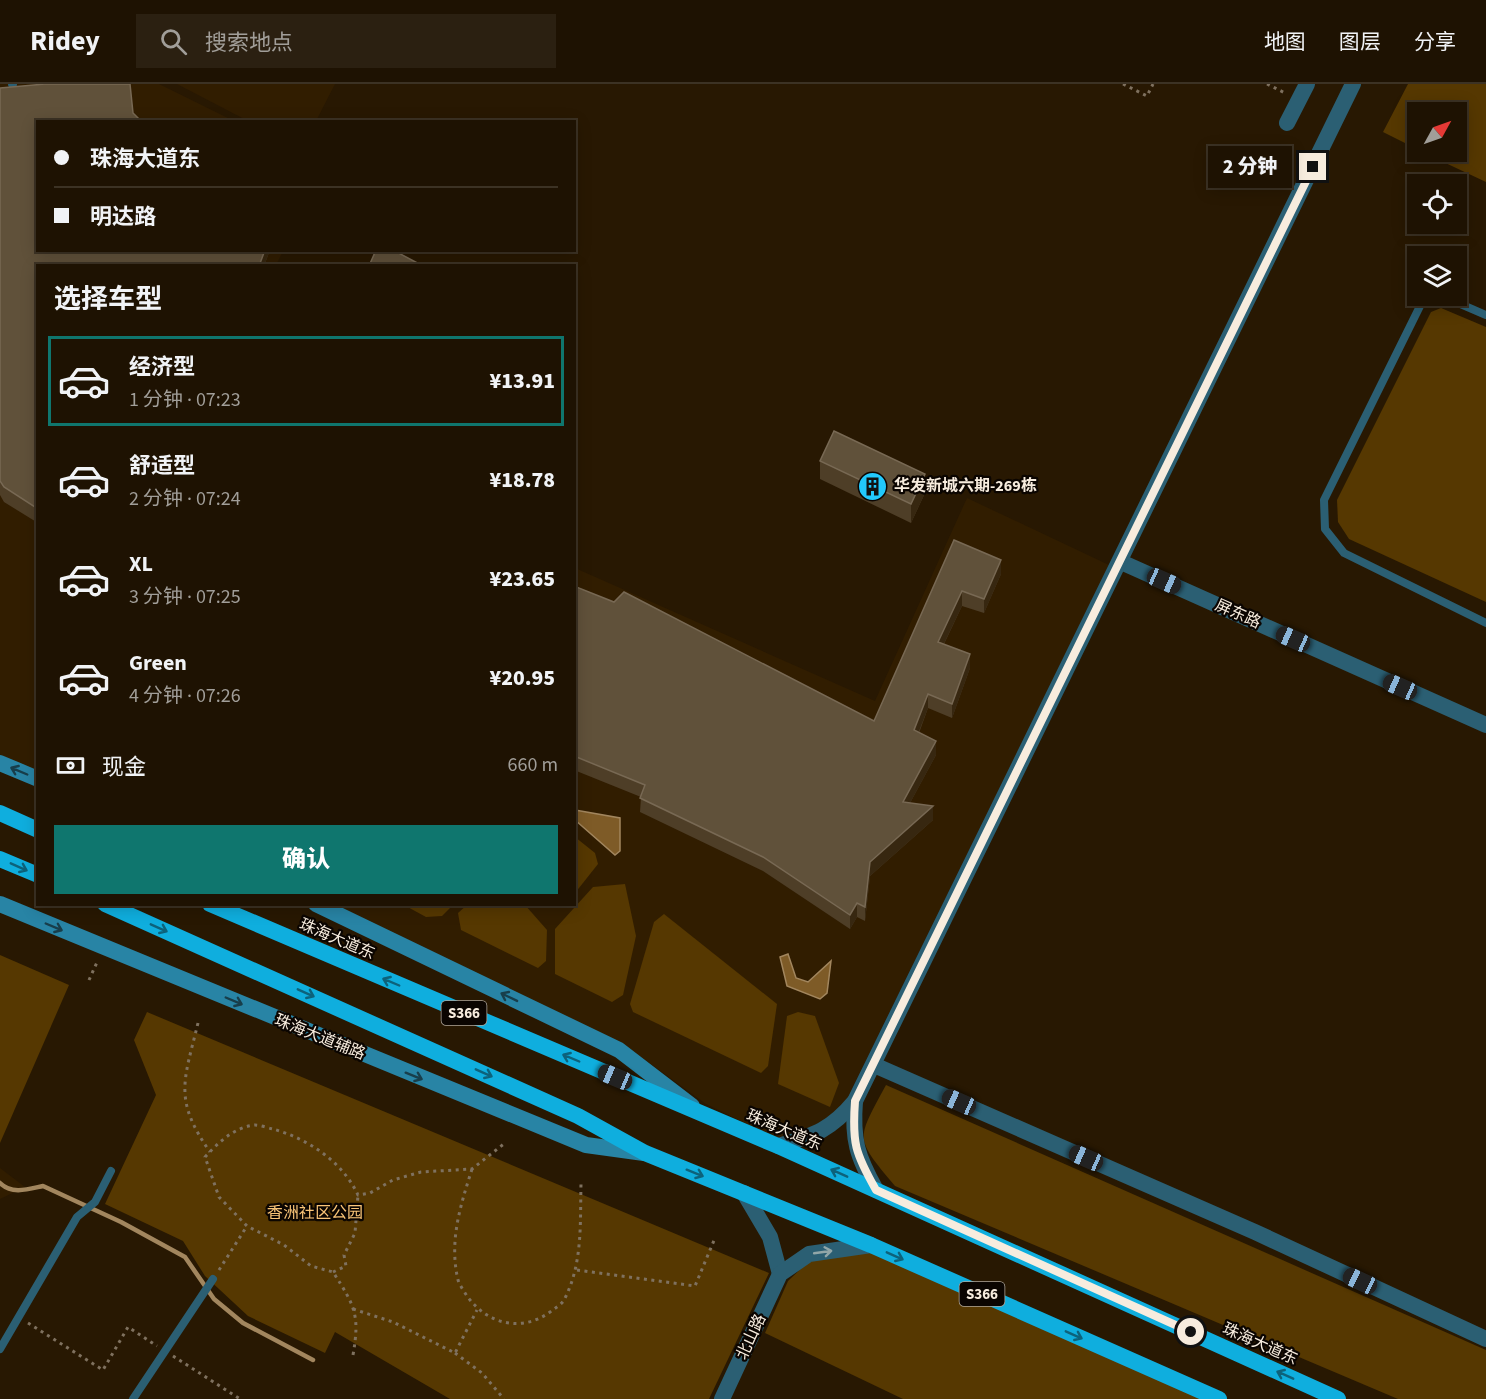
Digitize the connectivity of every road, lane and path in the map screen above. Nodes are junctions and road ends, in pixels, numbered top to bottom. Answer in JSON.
{"nodes":[{"id":1,"x":1123,"y":84,"type":"edge"},
{"id":2,"x":1153,"y":84,"type":"edge"},
{"id":3,"x":1267,"y":84,"type":"edge"},
{"id":4,"x":1308,"y":84,"type":"edge"},
{"id":5,"x":1353,"y":84,"type":"edge"},
{"id":6,"x":1299,"y":100,"type":"junction"},
{"id":7,"x":1287,"y":123,"type":"dead end"},
{"id":8,"x":1420,"y":306,"type":"edge"},
{"id":9,"x":1466,"y":306,"type":"edge"},
{"id":10,"x":1486,"y":314,"type":"edge"},
{"id":11,"x":1121,"y":562,"type":"junction"},
{"id":12,"x":1486,"y":623,"type":"edge"},
{"id":13,"x":1486,"y":725,"type":"edge"},
{"id":14,"x":0,"y":763,"type":"edge"},
{"id":15,"x":36,"y":778,"type":"edge"},
{"id":16,"x":0,"y":813,"type":"edge"},
{"id":17,"x":36,"y":829,"type":"edge"},
{"id":18,"x":0,"y":859,"type":"edge"},
{"id":19,"x":36,"y":874,"type":"edge"},
{"id":20,"x":0,"y":904,"type":"edge"},
{"id":21,"x":109,"y":906,"type":"edge"},
{"id":22,"x":215,"y":906,"type":"edge"},
{"id":23,"x":320,"y":906,"type":"edge"},
{"id":24,"x":104,"y":948,"type":"junction"},
{"id":25,"x":89,"y":980,"type":"dead end"},
{"id":26,"x":198,"y":1023,"type":"dead end"},
{"id":27,"x":874,"y":1065,"type":"junction"},
{"id":28,"x":855,"y":1101,"type":"junction"},
{"id":29,"x":702,"y":1114,"type":"junction"},
{"id":30,"x":505,"y":1143,"type":"dead end"},
{"id":31,"x":777,"y":1146,"type":"junction"},
{"id":32,"x":210,"y":1152,"type":"junction"},
{"id":33,"x":645,"y":1153,"type":"junction"},
{"id":34,"x":472,"y":1169,"type":"junction"},
{"id":35,"x":111,"y":1171,"type":"dead end"},
{"id":36,"x":581,"y":1184,"type":"dead end"},
{"id":37,"x":876,"y":1190,"type":"junction"},
{"id":38,"x":744,"y":1193,"type":"junction"},
{"id":39,"x":357,"y":1195,"type":"junction"},
{"id":40,"x":247,"y":1226,"type":"junction"},
{"id":41,"x":714,"y":1238,"type":"dead end"},
{"id":42,"x":871,"y":1245,"type":"junction"},
{"id":43,"x":577,"y":1270,"type":"junction"},
{"id":44,"x":333,"y":1272,"type":"junction"},
{"id":45,"x":780,"y":1274,"type":"junction"},
{"id":46,"x":212,"y":1281,"type":"joint"},
{"id":47,"x":353,"y":1309,"type":"junction"},
{"id":48,"x":477,"y":1310,"type":"junction"},
{"id":49,"x":19,"y":1317,"type":"junction"},
{"id":50,"x":1486,"y":1339,"type":"edge"},
{"id":51,"x":0,"y":1349,"type":"edge"},
{"id":52,"x":165,"y":1351,"type":"junction"},
{"id":53,"x":455,"y":1353,"type":"junction"},
{"id":54,"x":353,"y":1355,"type":"dead end"},
{"id":55,"x":133,"y":1399,"type":"edge"},
{"id":56,"x":240,"y":1399,"type":"edge"},
{"id":57,"x":504,"y":1399,"type":"edge"},
{"id":58,"x":722,"y":1399,"type":"edge"},
{"id":59,"x":1219,"y":1399,"type":"edge"},
{"id":60,"x":1338,"y":1399,"type":"edge"}],
"edges":[{"from":1,"to":2,"type":"path"},
{"from":3,"to":6,"type":"path"},
{"from":4,"to":6,"type":"street"},
{"from":5,"to":11,"type":"street"},
{"from":6,"to":7,"type":"street"},
{"from":8,"to":12,"type":"lane"},
{"from":9,"to":10,"type":"lane"},
{"from":11,"to":13,"type":"street","name":"屏东路"},
{"from":11,"to":27,"type":"street"},
{"from":15,"to":14,"type":"main road","one_way":true},
{"from":16,"to":17,"type":"highway"},
{"from":18,"to":19,"type":"highway","one_way":true},
{"from":20,"to":24,"type":"main road","name":"珠海大道辅路","one_way":true},
{"from":21,"to":33,"type":"highway","number":"S366","one_way":true},
{"from":29,"to":22,"type":"highway","name":"珠海大道东","number":"S366","one_way":true},
{"from":29,"to":23,"type":"main road","one_way":true},
{"from":24,"to":25,"type":"path"},
{"from":24,"to":33,"type":"main road","name":"珠海大道辅路","one_way":true},
{"from":26,"to":32,"type":"path"},
{"from":27,"to":28,"type":"street"},
{"from":27,"to":50,"type":"street"},
{"from":28,"to":31,"type":"street"},
{"from":28,"to":37,"type":"street"},
{"from":29,"to":31,"type":"highway","name":"珠海大道东","number":"S366"},
{"from":30,"to":34,"type":"path"},
{"from":37,"to":31,"type":"highway","name":"珠海大道东","number":"S366","one_way":true},
{"from":32,"to":39,"type":"path"},
{"from":32,"to":40,"type":"path"},
{"from":33,"to":38,"type":"highway","number":"S366","one_way":true},
{"from":34,"to":39,"type":"path"},
{"from":34,"to":48,"type":"path"},
{"from":35,"to":49,"type":"lane"},
{"from":36,"to":43,"type":"path"},
{"from":60,"to":37,"type":"highway","name":"珠海大道东","number":"S366","one_way":true},
{"from":38,"to":42,"type":"highway","number":"S366"},
{"from":38,"to":45,"type":"street"},
{"from":39,"to":44,"type":"path"},
{"from":40,"to":44,"type":"path"},
{"from":40,"to":46,"type":"path"},
{"from":41,"to":43,"type":"path"},
{"from":45,"to":42,"type":"street","one_way":true},
{"from":42,"to":59,"type":"highway","number":"S366","one_way":true},
{"from":43,"to":48,"type":"path"},
{"from":44,"to":47,"type":"path"},
{"from":45,"to":58,"type":"street","name":"北山路"},
{"from":46,"to":52,"type":"lane"},
{"from":47,"to":53,"type":"path"},
{"from":47,"to":54,"type":"path"},
{"from":48,"to":53,"type":"path"},
{"from":49,"to":51,"type":"lane"},
{"from":49,"to":52,"type":"path"},
{"from":52,"to":55,"type":"lane"},
{"from":52,"to":56,"type":"path"},
{"from":53,"to":57,"type":"path"}]}
